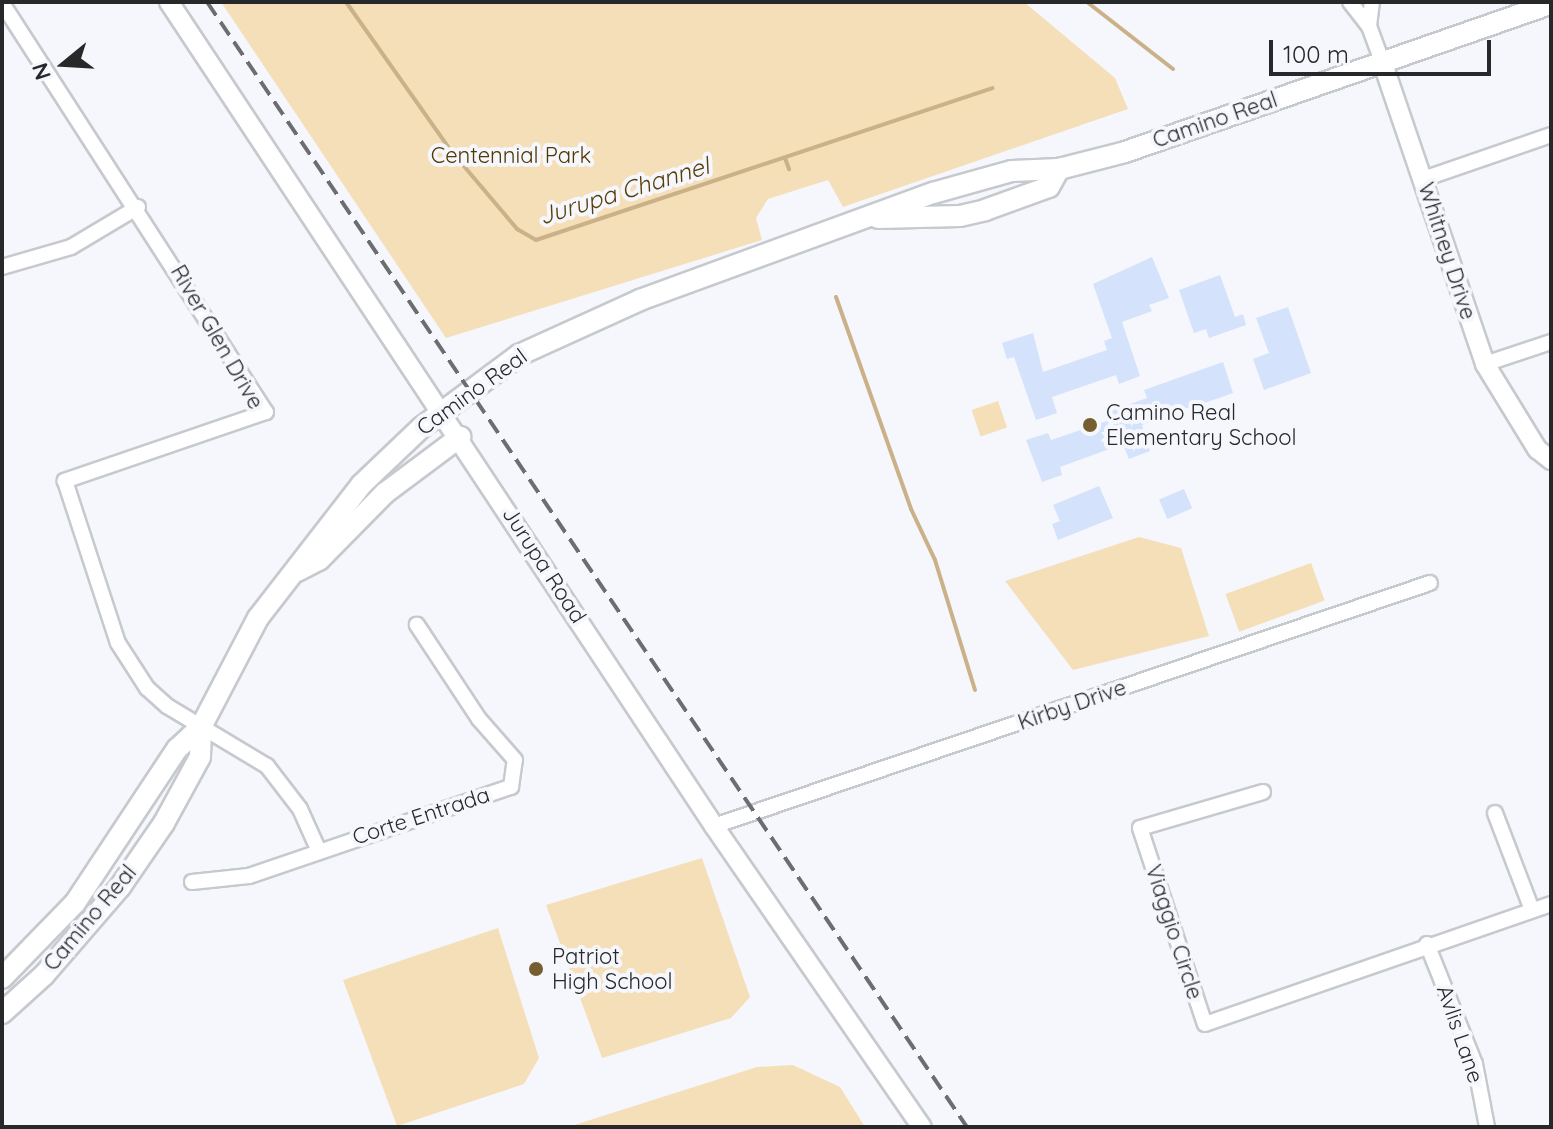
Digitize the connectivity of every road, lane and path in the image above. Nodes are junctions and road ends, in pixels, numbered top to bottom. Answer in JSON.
{"nodes":[{"id":1,"x":169,"y":2,"type":"edge"},
{"id":2,"x":1350,"y":2,"type":"edge"},
{"id":3,"x":1372,"y":2,"type":"edge"},
{"id":4,"x":2,"y":3,"type":"edge"},
{"id":5,"x":1551,"y":4,"type":"edge"},
{"id":6,"x":1369,"y":26,"type":"junction"},
{"id":7,"x":1383,"y":64,"type":"junction"},
{"id":8,"x":1551,"y":135,"type":"edge"},
{"id":9,"x":1059,"y":169,"type":"junction"},
{"id":10,"x":1423,"y":179,"type":"junction"},
{"id":11,"x":138,"y":207,"type":"junction"},
{"id":12,"x":870,"y":217,"type":"junction"},
{"id":13,"x":2,"y":267,"type":"edge"},
{"id":14,"x":1551,"y":342,"type":"edge"},
{"id":15,"x":1485,"y":364,"type":"junction"},
{"id":16,"x":444,"y":410,"type":"junction"},
{"id":17,"x":460,"y":437,"type":"junction"},
{"id":18,"x":1551,"y":460,"type":"edge"},
{"id":19,"x":290,"y":575,"type":"junction"},
{"id":20,"x":1430,"y":583,"type":"dead end"},
{"id":21,"x":417,"y":625,"type":"dead end"},
{"id":22,"x":201,"y":727,"type":"junction"},
{"id":23,"x":1263,"y":792,"type":"dead end"},
{"id":24,"x":1495,"y":813,"type":"dead end"},
{"id":25,"x":714,"y":826,"type":"junction"},
{"id":26,"x":318,"y":849,"type":"junction"},
{"id":27,"x":192,"y":882,"type":"dead end"},
{"id":28,"x":1551,"y":904,"type":"edge"},
{"id":29,"x":1532,"y":910,"type":"junction"},
{"id":30,"x":1427,"y":944,"type":"junction"},
{"id":31,"x":2,"y":978,"type":"edge"},
{"id":32,"x":2,"y":1013,"type":"edge"},
{"id":33,"x":922,"y":1127,"type":"edge"},
{"id":34,"x":1487,"y":1127,"type":"edge"}],
"edges":[{"from":1,"to":16,"type":"street","name":"Jurupa Road"},
{"from":2,"to":6,"type":"street","name":"Whitney Drive"},
{"from":3,"to":6,"type":"street","name":"Whitney Drive"},
{"from":4,"to":11,"type":"street","name":"River Glen Drive"},
{"from":5,"to":7,"type":"main road","name":"Camino Real"},
{"from":6,"to":7,"type":"street","name":"Whitney Drive"},
{"from":7,"to":9,"type":"main road","name":"Camino Real"},
{"from":7,"to":10,"type":"street","name":"Whitney Drive"},
{"from":8,"to":10,"type":"street"},
{"from":9,"to":12,"type":"main road","name":"Camino Real"},
{"from":9,"to":12,"type":"main road","name":"Camino Real"},
{"from":10,"to":15,"type":"street","name":"Whitney Drive"},
{"from":11,"to":13,"type":"street"},
{"from":11,"to":22,"type":"street","name":"River Glen Drive"},
{"from":12,"to":16,"type":"main road","name":"Camino Real"},
{"from":14,"to":15,"type":"street"},
{"from":15,"to":18,"type":"street","name":"Whitney Drive"},
{"from":16,"to":17,"type":"street","name":"Jurupa Road"},
{"from":16,"to":19,"type":"main road","name":"Camino Real"},
{"from":17,"to":19,"type":"main road"},
{"from":17,"to":25,"type":"street","name":"Jurupa Road"},
{"from":19,"to":22,"type":"main road","name":"Camino Real"},
{"from":20,"to":25,"type":"street","name":"Kirby Drive"},
{"from":21,"to":26,"type":"street","name":"Corte Entrada"},
{"from":22,"to":26,"type":"street"},
{"from":22,"to":31,"type":"main road","name":"Camino Real"},
{"from":22,"to":32,"type":"main road","name":"Camino Real"},
{"from":23,"to":30,"type":"street","name":"Viaggio Circle"},
{"from":24,"to":29,"type":"street"},
{"from":25,"to":33,"type":"street","name":"Jurupa Road"},
{"from":26,"to":27,"type":"street","name":"Corte Entrada"},
{"from":28,"to":29,"type":"street"},
{"from":29,"to":30,"type":"street"},
{"from":30,"to":34,"type":"street","name":"Avlis Lane"}]}
